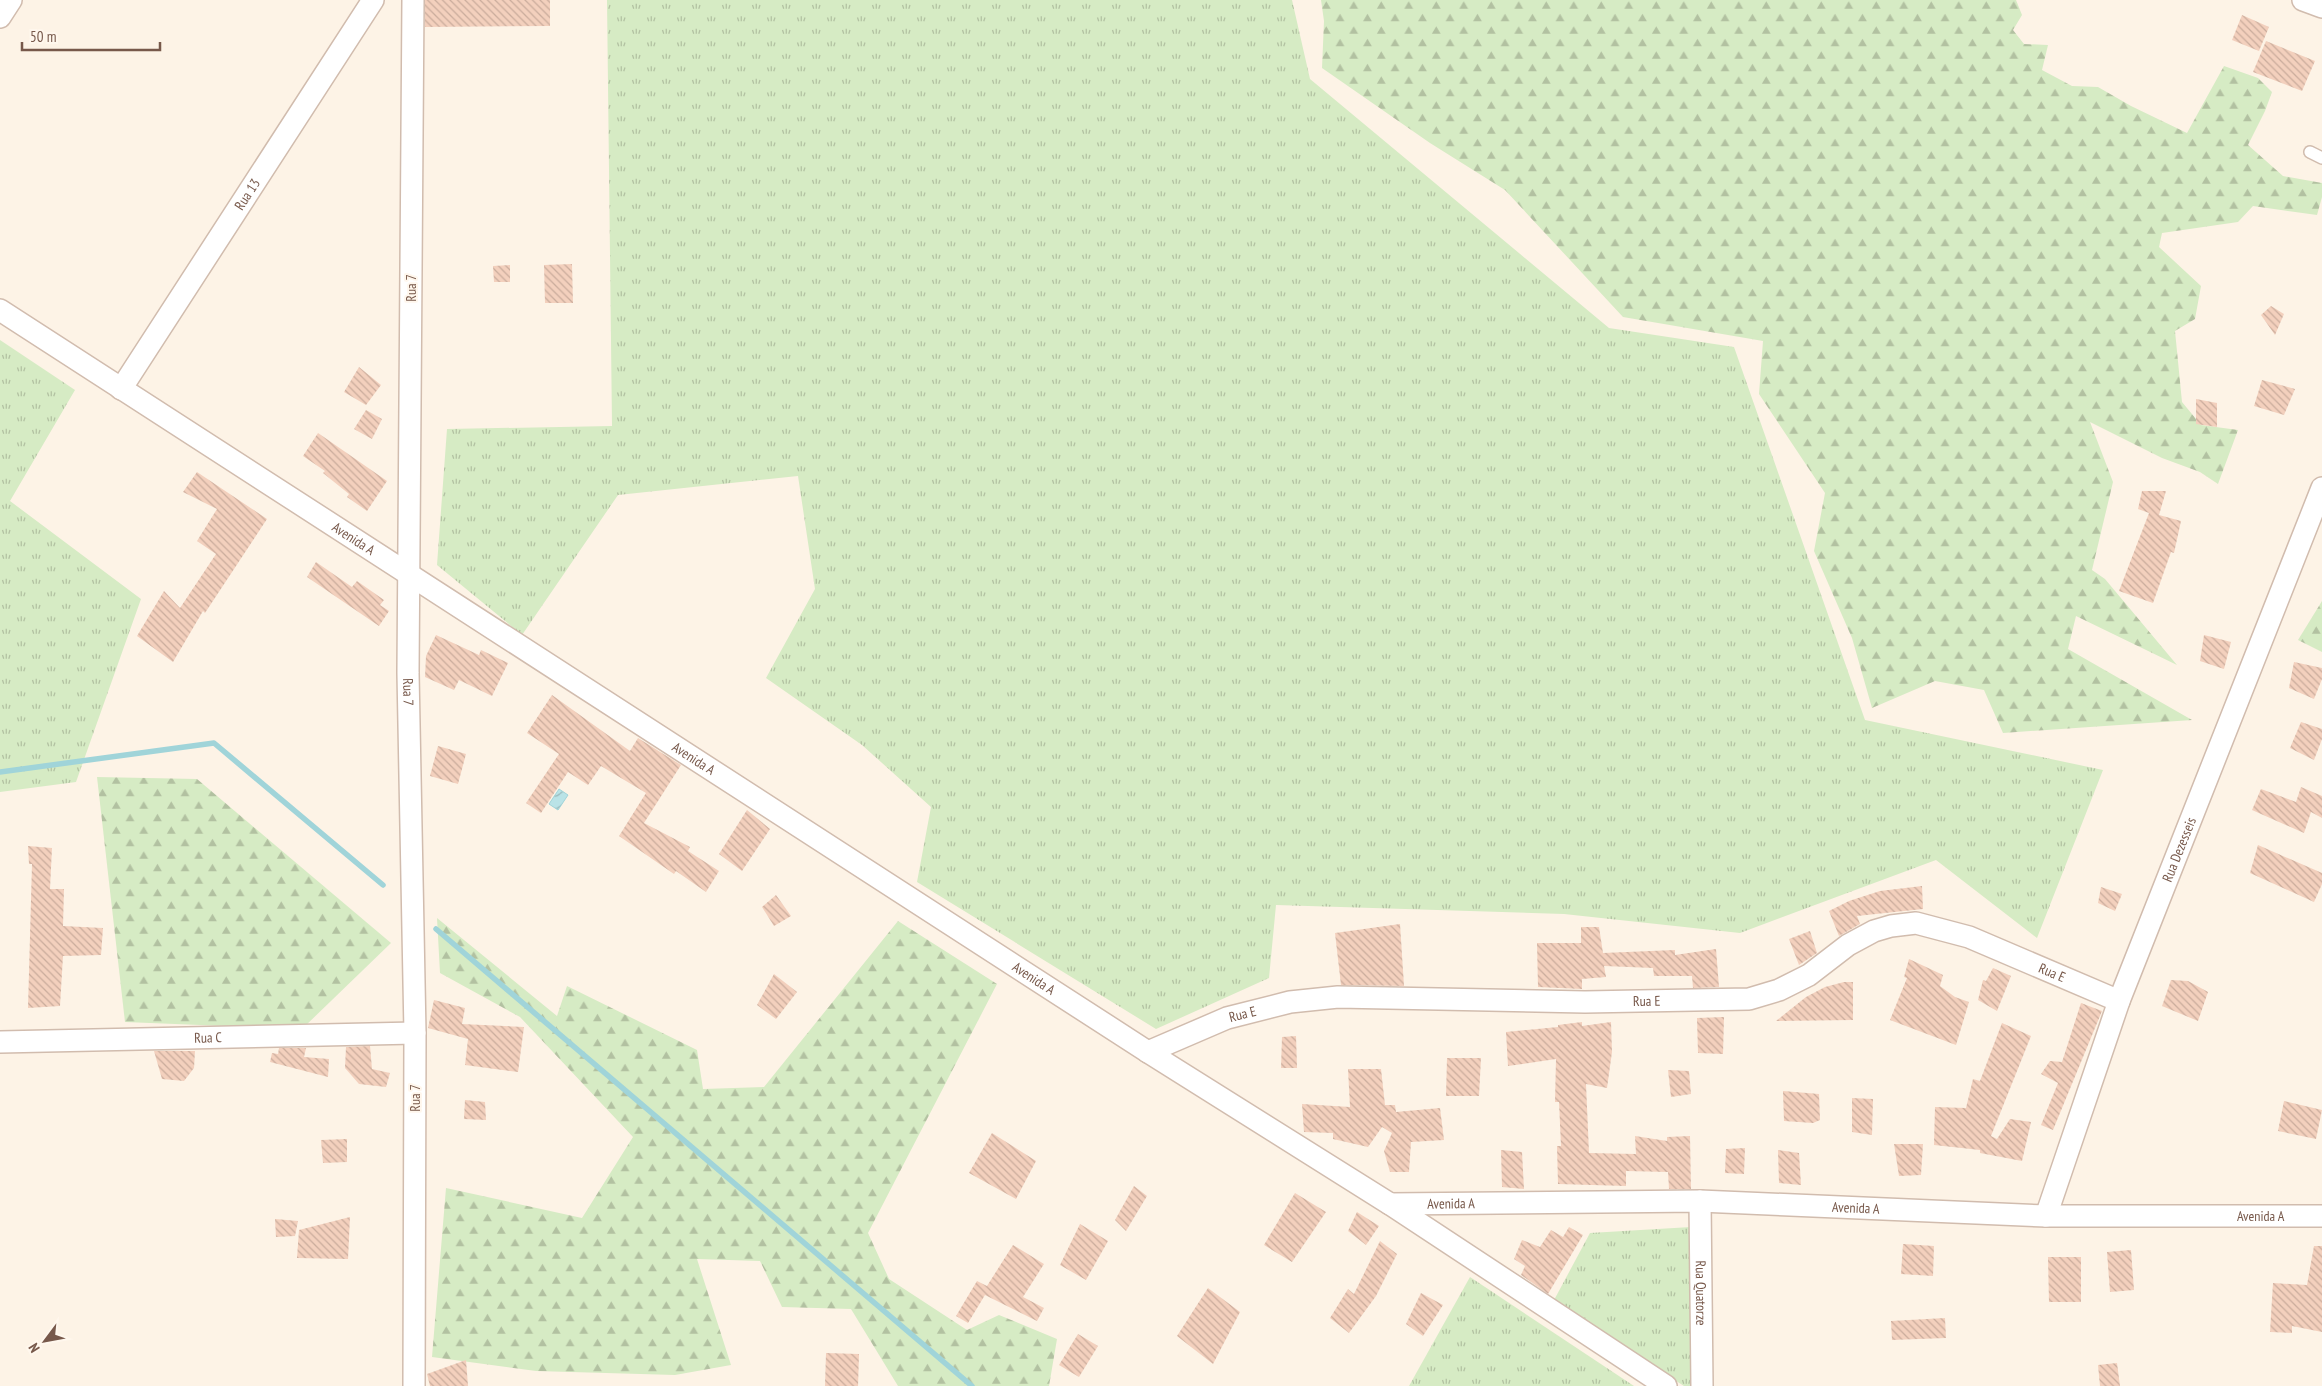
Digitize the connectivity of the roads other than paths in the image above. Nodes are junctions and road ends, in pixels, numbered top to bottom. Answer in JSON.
{"nodes":[{"id":1,"x":11,"y":0,"type":"edge"},
{"id":2,"x":373,"y":0,"type":"edge"},
{"id":3,"x":413,"y":0,"type":"edge"},
{"id":4,"x":2303,"y":0,"type":"edge"},
{"id":5,"x":2322,"y":7,"type":"edge"},
{"id":6,"x":0,"y":17,"type":"edge"},
{"id":7,"x":2310,"y":152,"type":"dead end"},
{"id":8,"x":2322,"y":158,"type":"edge"},
{"id":9,"x":0,"y":310,"type":"edge"},
{"id":10,"x":121,"y":389,"type":"junction"},
{"id":11,"x":2322,"y":488,"type":"edge"},
{"id":12,"x":410,"y":573,"type":"junction"},
{"id":13,"x":2120,"y":1001,"type":"junction"},
{"id":14,"x":415,"y":1034,"type":"junction"},
{"id":15,"x":0,"y":1042,"type":"edge"},
{"id":16,"x":1148,"y":1052,"type":"junction"},
{"id":17,"x":1700,"y":1201,"type":"junction"},
{"id":18,"x":1390,"y":1204,"type":"junction"},
{"id":19,"x":2046,"y":1216,"type":"junction"},
{"id":20,"x":2322,"y":1216,"type":"edge"},
{"id":21,"x":414,"y":1386,"type":"edge"},
{"id":22,"x":1666,"y":1386,"type":"edge"},
{"id":23,"x":1702,"y":1386,"type":"edge"}],
"edges":[{"from":1,"to":6,"type":"street"},
{"from":2,"to":10,"type":"street","name":"Rua 13"},
{"from":3,"to":12,"type":"street","name":"Rua 7"},
{"from":4,"to":5,"type":"street"},
{"from":7,"to":8,"type":"lane"},
{"from":9,"to":10,"type":"street","name":"Avenida A"},
{"from":10,"to":12,"type":"street","name":"Avenida A"},
{"from":11,"to":13,"type":"street","name":"Rua Dezesseis"},
{"from":12,"to":14,"type":"street","name":"Rua 7"},
{"from":12,"to":16,"type":"street","name":"Avenida A"},
{"from":13,"to":16,"type":"street","name":"Rua E"},
{"from":13,"to":19,"type":"street","name":"Rua Dezesseis"},
{"from":14,"to":15,"type":"street","name":"Rua C"},
{"from":14,"to":21,"type":"street","name":"Rua 7"},
{"from":16,"to":18,"type":"street","name":"Avenida A"},
{"from":17,"to":18,"type":"street","name":"Avenida A"},
{"from":17,"to":19,"type":"street","name":"Avenida A"},
{"from":17,"to":23,"type":"street","name":"Rua Quatorze"},
{"from":18,"to":22,"type":"street","name":"Avenida A"},
{"from":19,"to":20,"type":"street","name":"Avenida A"}]}
